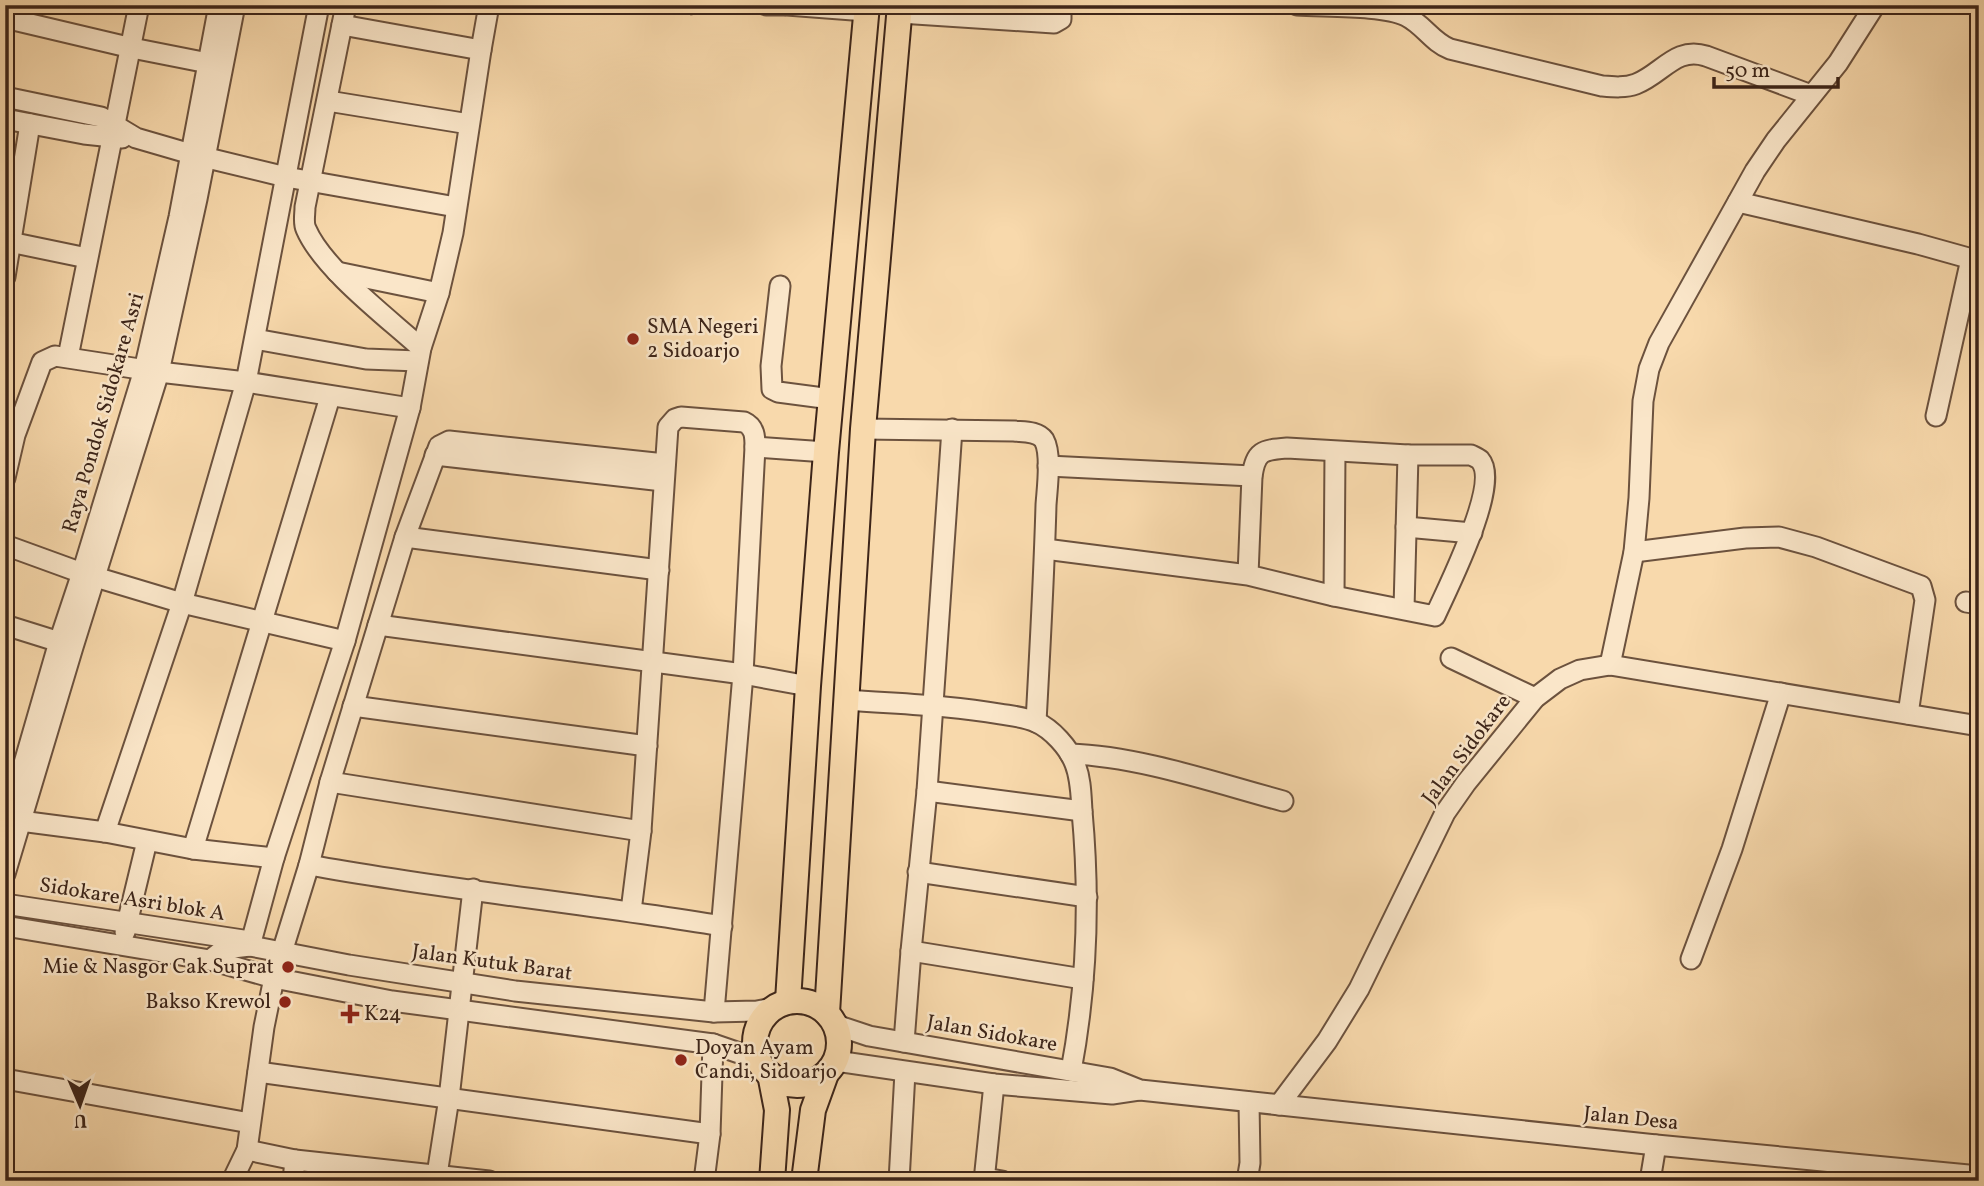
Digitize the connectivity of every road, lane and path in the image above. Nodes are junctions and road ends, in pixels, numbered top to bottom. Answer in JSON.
{"nodes":[{"id":1,"x":139,"y":5,"type":"edge"},
{"id":2,"x":219,"y":5,"type":"edge"},
{"id":3,"x":235,"y":5,"type":"edge"},
{"id":4,"x":319,"y":5,"type":"edge"},
{"id":5,"x":346,"y":5,"type":"edge"},
{"id":6,"x":489,"y":5,"type":"edge"},
{"id":7,"x":553,"y":5,"type":"edge"},
{"id":8,"x":702,"y":5,"type":"edge"},
{"id":9,"x":766,"y":5,"type":"edge"},
{"id":10,"x":785,"y":5,"type":"edge"},
{"id":11,"x":1061,"y":5,"type":"edge"},
{"id":12,"x":1297,"y":5,"type":"edge"},
{"id":13,"x":1875,"y":5,"type":"edge"},
{"id":14,"x":867,"y":8,"type":"edge"},
{"id":15,"x":900,"y":9,"type":"edge"},
{"id":16,"x":983,"y":12,"type":"edge"},
{"id":17,"x":5,"y":18,"type":"edge"},
{"id":18,"x":342,"y":25,"type":"junction"},
{"id":19,"x":132,"y":48,"type":"junction"},
{"id":20,"x":481,"y":50,"type":"junction"},
{"id":21,"x":208,"y":63,"type":"junction"},
{"id":22,"x":1811,"y":95,"type":"junction"},
{"id":23,"x":5,"y":97,"type":"edge"},
{"id":24,"x":328,"y":101,"type":"junction"},
{"id":25,"x":5,"y":119,"type":"edge"},
{"id":26,"x":30,"y":124,"type":"junction"},
{"id":27,"x":469,"y":124,"type":"junction"},
{"id":28,"x":112,"y":131,"type":"junction"},
{"id":29,"x":200,"y":159,"type":"junction"},
{"id":30,"x":286,"y":177,"type":"junction"},
{"id":31,"x":312,"y":181,"type":"junction"},
{"id":32,"x":1738,"y":202,"type":"junction"},
{"id":33,"x":456,"y":207,"type":"junction"},
{"id":34,"x":9,"y":242,"type":"edge"},
{"id":35,"x":87,"y":258,"type":"junction"},
{"id":36,"x":1975,"y":260,"type":"edge"},
{"id":37,"x":844,"y":269,"type":"junction"},
{"id":38,"x":877,"y":271,"type":"junction"},
{"id":39,"x":337,"y":272,"type":"junction"},
{"id":40,"x":5,"y":277,"type":"edge"},
{"id":41,"x":780,"y":286,"type":"dead end"},
{"id":42,"x":439,"y":293,"type":"junction"},
{"id":43,"x":255,"y":339,"type":"junction"},
{"id":44,"x":420,"y":355,"type":"junction"},
{"id":45,"x":68,"y":357,"type":"junction"},
{"id":46,"x":151,"y":371,"type":"junction"},
{"id":47,"x":246,"y":382,"type":"junction"},
{"id":48,"x":330,"y":397,"type":"junction"},
{"id":49,"x":831,"y":399,"type":"junction"},
{"id":50,"x":410,"y":408,"type":"junction"},
{"id":51,"x":1936,"y":416,"type":"dead end"},
{"id":52,"x":863,"y":429,"type":"junction"},
{"id":53,"x":952,"y":429,"type":"junction"},
{"id":54,"x":10,"y":439,"type":"edge"},
{"id":55,"x":755,"y":447,"type":"junction"},
{"id":56,"x":827,"y":452,"type":"junction"},
{"id":57,"x":1335,"y":452,"type":"junction"},
{"id":58,"x":1408,"y":455,"type":"junction"},
{"id":59,"x":1048,"y":466,"type":"junction"},
{"id":60,"x":664,"y":472,"type":"junction"},
{"id":61,"x":1252,"y":476,"type":"junction"},
{"id":62,"x":5,"y":478,"type":"edge"},
{"id":63,"x":1406,"y":527,"type":"junction"},
{"id":64,"x":1472,"y":533,"type":"junction"},
{"id":65,"x":405,"y":537,"type":"junction"},
{"id":66,"x":5,"y":545,"type":"edge"},
{"id":67,"x":1045,"y":549,"type":"junction"},
{"id":68,"x":1634,"y":552,"type":"junction"},
{"id":69,"x":659,"y":570,"type":"junction"},
{"id":70,"x":89,"y":575,"type":"junction"},
{"id":71,"x":1248,"y":575,"type":"junction"},
{"id":72,"x":1334,"y":596,"type":"junction"},
{"id":73,"x":182,"y":603,"type":"junction"},
{"id":74,"x":1404,"y":609,"type":"junction"},
{"id":75,"x":262,"y":620,"type":"junction"},
{"id":76,"x":5,"y":625,"type":"edge"},
{"id":77,"x":378,"y":625,"type":"junction"},
{"id":78,"x":345,"y":641,"type":"junction"},
{"id":79,"x":66,"y":644,"type":"junction"},
{"id":80,"x":1451,"y":658,"type":"dead end"},
{"id":81,"x":654,"y":661,"type":"junction"},
{"id":82,"x":1610,"y":666,"type":"junction"},
{"id":83,"x":743,"y":674,"type":"junction"},
{"id":84,"x":808,"y":686,"type":"junction"},
{"id":85,"x":1781,"y":693,"type":"junction"},
{"id":86,"x":1535,"y":698,"type":"junction"},
{"id":87,"x":846,"y":700,"type":"junction"},
{"id":88,"x":353,"y":706,"type":"junction"},
{"id":89,"x":933,"y":706,"type":"junction"},
{"id":90,"x":1908,"y":714,"type":"junction"},
{"id":91,"x":1036,"y":722,"type":"junction"},
{"id":92,"x":1979,"y":726,"type":"edge"},
{"id":93,"x":647,"y":746,"type":"junction"},
{"id":94,"x":1070,"y":754,"type":"junction"},
{"id":95,"x":330,"y":782,"type":"junction"},
{"id":96,"x":927,"y":791,"type":"junction"},
{"id":97,"x":1283,"y":801,"type":"dead end"},
{"id":98,"x":1082,"y":811,"type":"junction"},
{"id":99,"x":10,"y":821,"type":"edge"},
{"id":100,"x":641,"y":831,"type":"junction"},
{"id":101,"x":106,"y":832,"type":"junction"},
{"id":102,"x":147,"y":841,"type":"junction"},
{"id":103,"x":193,"y":849,"type":"junction"},
{"id":104,"x":274,"y":858,"type":"junction"},
{"id":105,"x":309,"y":865,"type":"junction"},
{"id":106,"x":918,"y":872,"type":"junction"},
{"id":107,"x":5,"y":874,"type":"edge"},
{"id":108,"x":473,"y":889,"type":"junction"},
{"id":109,"x":1087,"y":897,"type":"junction"},
{"id":110,"x":5,"y":904,"type":"edge"},
{"id":111,"x":631,"y":911,"type":"junction"},
{"id":112,"x":127,"y":922,"type":"junction"},
{"id":113,"x":5,"y":926,"type":"edge"},
{"id":114,"x":722,"y":926,"type":"junction"},
{"id":115,"x":251,"y":944,"type":"junction"},
{"id":116,"x":122,"y":945,"type":"junction"},
{"id":117,"x":283,"y":951,"type":"junction"},
{"id":118,"x":911,"y":951,"type":"junction"},
{"id":119,"x":1691,"y":959,"type":"dead end"},
{"id":120,"x":210,"y":960,"type":"junction"},
{"id":121,"x":274,"y":978,"type":"junction"},
{"id":122,"x":1083,"y":979,"type":"junction"},
{"id":123,"x":462,"y":984,"type":"junction"},
{"id":124,"x":780,"y":1004,"type":"junction"},
{"id":125,"x":459,"y":1012,"type":"junction"},
{"id":126,"x":714,"y":1012,"type":"junction"},
{"id":127,"x":832,"y":1019,"type":"junction"},
{"id":128,"x":904,"y":1042,"type":"junction"},
{"id":129,"x":713,"y":1044,"type":"junction"},
{"id":130,"x":831,"y":1068,"type":"junction"},
{"id":131,"x":766,"y":1071,"type":"junction"},
{"id":132,"x":1071,"y":1071,"type":"junction"},
{"id":133,"x":258,"y":1072,"type":"junction"},
{"id":134,"x":905,"y":1072,"type":"junction"},
{"id":135,"x":5,"y":1079,"type":"edge"},
{"id":136,"x":995,"y":1084,"type":"junction"},
{"id":137,"x":1140,"y":1090,"type":"junction"},
{"id":138,"x":449,"y":1098,"type":"junction"},
{"id":139,"x":1249,"y":1102,"type":"junction"},
{"id":140,"x":1279,"y":1105,"type":"junction"},
{"id":141,"x":250,"y":1123,"type":"junction"},
{"id":142,"x":710,"y":1134,"type":"junction"},
{"id":143,"x":1657,"y":1145,"type":"junction"},
{"id":144,"x":247,"y":1150,"type":"junction"},
{"id":145,"x":295,"y":1160,"type":"junction"},
{"id":146,"x":1979,"y":1176,"type":"edge"},
{"id":147,"x":437,"y":1177,"type":"edge"},
{"id":148,"x":990,"y":1180,"type":"edge"},
{"id":149,"x":232,"y":1181,"type":"edge"},
{"id":150,"x":293,"y":1181,"type":"edge"},
{"id":151,"x":489,"y":1181,"type":"edge"},
{"id":152,"x":704,"y":1181,"type":"edge"},
{"id":153,"x":772,"y":1181,"type":"edge"},
{"id":154,"x":804,"y":1181,"type":"edge"},
{"id":155,"x":899,"y":1181,"type":"edge"},
{"id":156,"x":1247,"y":1181,"type":"edge"},
{"id":157,"x":1650,"y":1181,"type":"edge"}],
"edges":[{"from":1,"to":19,"type":"street"},
{"from":2,"to":21,"type":"street","name":"Raya Pondok Sidokare Asri"},
{"from":3,"to":29,"type":"street"},
{"from":4,"to":30,"type":"street"},
{"from":5,"to":18,"type":"street"},
{"from":6,"to":20,"type":"street"},
{"from":7,"to":8,"type":"path"},
{"from":9,"to":10,"type":"street"},
{"from":10,"to":14,"type":"street"},
{"from":11,"to":16,"type":"street"},
{"from":12,"to":22,"type":"street"},
{"from":13,"to":22,"type":"street"},
{"from":14,"to":37,"type":"main road"},
{"from":15,"to":16,"type":"street"},
{"from":15,"to":38,"type":"main road"},
{"from":17,"to":19,"type":"street"},
{"from":18,"to":20,"type":"street"},
{"from":18,"to":24,"type":"street"},
{"from":19,"to":21,"type":"street"},
{"from":19,"to":28,"type":"street"},
{"from":20,"to":27,"type":"street"},
{"from":21,"to":29,"type":"street","name":"Raya Pondok Sidokare Asri"},
{"from":22,"to":32,"type":"street"},
{"from":23,"to":28,"type":"street"},
{"from":24,"to":27,"type":"street"},
{"from":24,"to":31,"type":"street"},
{"from":25,"to":26,"type":"street"},
{"from":26,"to":28,"type":"street"},
{"from":26,"to":34,"type":"street"},
{"from":27,"to":33,"type":"street"},
{"from":28,"to":29,"type":"street"},
{"from":28,"to":35,"type":"street"},
{"from":29,"to":30,"type":"street"},
{"from":29,"to":46,"type":"street","name":"Raya Pondok Sidokare Asri"},
{"from":30,"to":31,"type":"street"},
{"from":30,"to":43,"type":"street"},
{"from":31,"to":33,"type":"street"},
{"from":31,"to":39,"type":"street"},
{"from":32,"to":36,"type":"street"},
{"from":32,"to":68,"type":"street"},
{"from":33,"to":42,"type":"street"},
{"from":34,"to":35,"type":"street"},
{"from":34,"to":40,"type":"street"},
{"from":35,"to":45,"type":"street"},
{"from":36,"to":51,"type":"street"},
{"from":37,"to":38,"type":"main road"},
{"from":37,"to":49,"type":"main road"},
{"from":38,"to":52,"type":"main road"},
{"from":39,"to":42,"type":"street"},
{"from":39,"to":44,"type":"street"},
{"from":41,"to":49,"type":"street"},
{"from":42,"to":44,"type":"street"},
{"from":43,"to":44,"type":"street"},
{"from":43,"to":47,"type":"street"},
{"from":44,"to":50,"type":"street"},
{"from":45,"to":46,"type":"street"},
{"from":45,"to":54,"type":"street"},
{"from":46,"to":47,"type":"street"},
{"from":46,"to":70,"type":"street","name":"Raya Pondok Sidokare Asri"},
{"from":47,"to":48,"type":"street"},
{"from":47,"to":73,"type":"street"},
{"from":48,"to":50,"type":"street"},
{"from":48,"to":75,"type":"street"},
{"from":49,"to":56,"type":"main road"},
{"from":50,"to":78,"type":"street"},
{"from":52,"to":53,"type":"street"},
{"from":52,"to":87,"type":"main road"},
{"from":53,"to":59,"type":"street"},
{"from":53,"to":89,"type":"street"},
{"from":54,"to":62,"type":"street"},
{"from":55,"to":56,"type":"street"},
{"from":55,"to":60,"type":"street"},
{"from":55,"to":83,"type":"street"},
{"from":56,"to":84,"type":"main road"},
{"from":57,"to":58,"type":"street"},
{"from":57,"to":61,"type":"street"},
{"from":57,"to":72,"type":"street"},
{"from":58,"to":63,"type":"street"},
{"from":58,"to":64,"type":"street"},
{"from":59,"to":61,"type":"street"},
{"from":59,"to":67,"type":"street"},
{"from":60,"to":65,"type":"street"},
{"from":60,"to":69,"type":"street"},
{"from":61,"to":71,"type":"street"},
{"from":63,"to":64,"type":"street"},
{"from":63,"to":74,"type":"street"},
{"from":64,"to":74,"type":"street"},
{"from":65,"to":69,"type":"street"},
{"from":65,"to":77,"type":"street"},
{"from":66,"to":70,"type":"street"},
{"from":67,"to":71,"type":"street"},
{"from":67,"to":91,"type":"street"},
{"from":68,"to":82,"type":"street"},
{"from":68,"to":90,"type":"street"},
{"from":69,"to":81,"type":"street"},
{"from":70,"to":73,"type":"street"},
{"from":70,"to":79,"type":"street","name":"Raya Pondok Sidokare Asri"},
{"from":71,"to":72,"type":"street"},
{"from":72,"to":74,"type":"street"},
{"from":73,"to":75,"type":"street"},
{"from":73,"to":101,"type":"street"},
{"from":75,"to":78,"type":"street"},
{"from":75,"to":103,"type":"street"},
{"from":76,"to":79,"type":"street"},
{"from":77,"to":81,"type":"street"},
{"from":77,"to":88,"type":"street"},
{"from":78,"to":104,"type":"street"},
{"from":79,"to":99,"type":"street","name":"Raya Pondok Sidokare Asri"},
{"from":80,"to":86,"type":"street"},
{"from":81,"to":83,"type":"street"},
{"from":81,"to":93,"type":"street"},
{"from":82,"to":85,"type":"street","name":"Jalan Sidokare"},
{"from":82,"to":86,"type":"street","name":"Jalan Sidokare"},
{"from":83,"to":84,"type":"street"},
{"from":83,"to":114,"type":"street"},
{"from":84,"to":124,"type":"main road"},
{"from":85,"to":90,"type":"street","name":"Jalan Sidokare"},
{"from":85,"to":119,"type":"street"},
{"from":86,"to":140,"type":"street","name":"Jalan Sidokare"},
{"from":87,"to":89,"type":"street"},
{"from":87,"to":127,"type":"main road"},
{"from":88,"to":93,"type":"street"},
{"from":88,"to":95,"type":"street"},
{"from":89,"to":91,"type":"street"},
{"from":89,"to":96,"type":"street"},
{"from":90,"to":92,"type":"street","name":"Jalan Sidokare"},
{"from":91,"to":94,"type":"street"},
{"from":93,"to":100,"type":"street"},
{"from":94,"to":97,"type":"street"},
{"from":94,"to":98,"type":"street"},
{"from":95,"to":100,"type":"street"},
{"from":95,"to":105,"type":"street"},
{"from":96,"to":98,"type":"street"},
{"from":96,"to":106,"type":"street"},
{"from":98,"to":109,"type":"street"},
{"from":99,"to":101,"type":"street"},
{"from":99,"to":107,"type":"street","name":"Raya Pondok Sidokare Asri"},
{"from":100,"to":111,"type":"street"},
{"from":101,"to":102,"type":"street"},
{"from":102,"to":103,"type":"street"},
{"from":102,"to":112,"type":"street"},
{"from":103,"to":104,"type":"street"},
{"from":104,"to":115,"type":"street"},
{"from":105,"to":108,"type":"street"},
{"from":105,"to":117,"type":"street"},
{"from":106,"to":109,"type":"street"},
{"from":106,"to":118,"type":"street"},
{"from":108,"to":111,"type":"street"},
{"from":108,"to":123,"type":"street"},
{"from":109,"to":122,"type":"street"},
{"from":110,"to":112,"type":"street","name":"Sidokare Asri blok A"},
{"from":111,"to":114,"type":"street"},
{"from":112,"to":115,"type":"street","name":"Sidokare Asri blok A"},
{"from":112,"to":116,"type":"street"},
{"from":113,"to":116,"type":"street"},
{"from":114,"to":126,"type":"street"},
{"from":115,"to":117,"type":"street","name":"Jalan Kutuk Barat"},
{"from":115,"to":120,"type":"street","name":"Jalan Kutuk Barat"},
{"from":116,"to":120,"type":"street"},
{"from":117,"to":121,"type":"street"},
{"from":117,"to":123,"type":"street","name":"Jalan Kutuk Barat"},
{"from":118,"to":122,"type":"street"},
{"from":118,"to":128,"type":"street"},
{"from":120,"to":121,"type":"street"},
{"from":121,"to":125,"type":"street"},
{"from":121,"to":133,"type":"street"},
{"from":122,"to":132,"type":"street"},
{"from":123,"to":125,"type":"street"},
{"from":123,"to":126,"type":"street","name":"Jalan Kutuk Barat"},
{"from":124,"to":126,"type":"street","name":"Jalan Kutuk Barat"},
{"from":124,"to":127,"type":"main road"},
{"from":124,"to":131,"type":"main road"},
{"from":125,"to":129,"type":"street"},
{"from":125,"to":138,"type":"street"},
{"from":127,"to":128,"type":"street","name":"Jalan Sidokare"},
{"from":127,"to":130,"type":"main road"},
{"from":128,"to":132,"type":"street","name":"Jalan Sidokare"},
{"from":129,"to":131,"type":"street"},
{"from":129,"to":142,"type":"street"},
{"from":130,"to":131,"type":"main road"},
{"from":130,"to":134,"type":"street","name":"Jalan Sidokare"},
{"from":130,"to":154,"type":"main road"},
{"from":131,"to":153,"type":"main road"},
{"from":132,"to":137,"type":"street","name":"Jalan Sidokare"},
{"from":133,"to":138,"type":"street"},
{"from":133,"to":141,"type":"street"},
{"from":134,"to":136,"type":"street","name":"Jalan Sidokare"},
{"from":134,"to":155,"type":"street"},
{"from":135,"to":141,"type":"street"},
{"from":136,"to":137,"type":"street","name":"Jalan Sidokare"},
{"from":136,"to":148,"type":"street"},
{"from":137,"to":139,"type":"street","name":"Jalan Sidokare"},
{"from":138,"to":142,"type":"street"},
{"from":138,"to":147,"type":"street"},
{"from":139,"to":140,"type":"street","name":"Jalan Sidokare"},
{"from":139,"to":156,"type":"street"},
{"from":140,"to":143,"type":"street","name":"Jalan Desa"},
{"from":141,"to":144,"type":"street"},
{"from":142,"to":152,"type":"street"},
{"from":143,"to":146,"type":"street","name":"Jalan Desa"},
{"from":143,"to":157,"type":"street"},
{"from":144,"to":145,"type":"street"},
{"from":144,"to":149,"type":"street"},
{"from":145,"to":147,"type":"street"},
{"from":145,"to":150,"type":"street"},
{"from":147,"to":151,"type":"street"}]}
